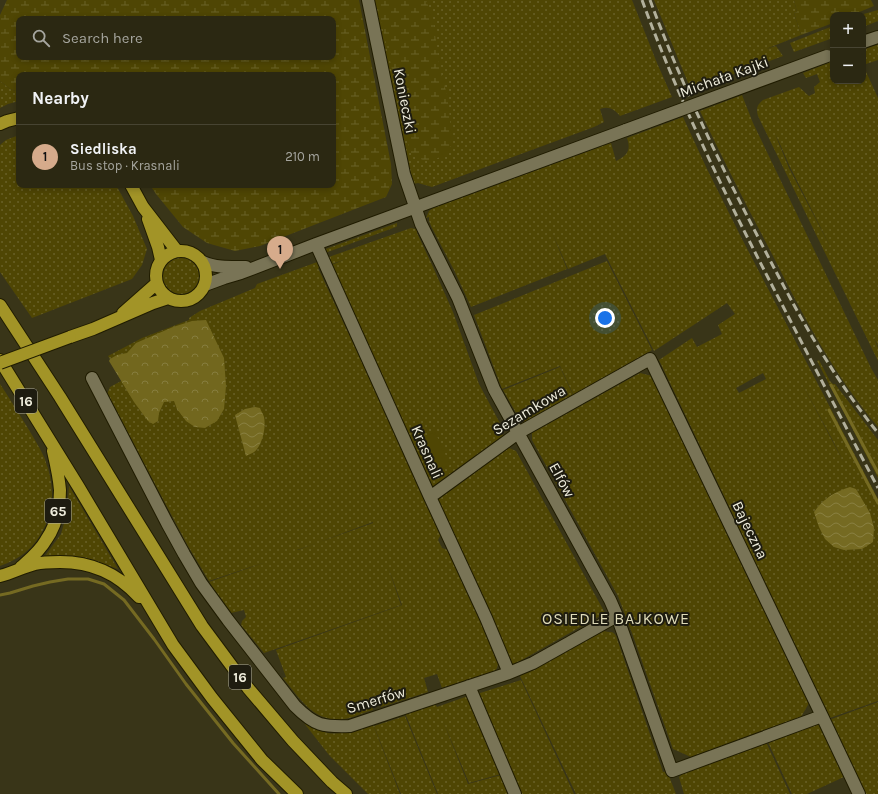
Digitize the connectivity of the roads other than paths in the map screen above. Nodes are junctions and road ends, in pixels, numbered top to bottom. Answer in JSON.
{"nodes":[{"id":1,"x":368,"y":0,"type":"edge"},
{"id":2,"x":878,"y":37,"type":"edge"},
{"id":3,"x":866,"y":41,"type":"edge"},
{"id":4,"x":830,"y":55,"type":"edge"},
{"id":5,"x":16,"y":119,"type":"edge"},
{"id":6,"x":0,"y":124,"type":"edge"},
{"id":7,"x":133,"y":188,"type":"edge"},
{"id":8,"x":143,"y":207,"type":"junction"},
{"id":9,"x":415,"y":208,"type":"junction"},
{"id":10,"x":316,"y":244,"type":"junction"},
{"id":11,"x":177,"y":251,"type":"junction"},
{"id":12,"x":161,"y":260,"type":"junction"},
{"id":13,"x":203,"y":262,"type":"junction"},
{"id":14,"x":257,"y":266,"type":"junction"},
{"id":15,"x":157,"y":283,"type":"junction"},
{"id":16,"x":205,"y":285,"type":"junction"},
{"id":17,"x":168,"y":298,"type":"junction"},
{"id":18,"x":0,"y":305,"type":"edge"},
{"id":19,"x":114,"y":320,"type":"junction"},
{"id":20,"x":650,"y":359,"type":"joint"},
{"id":21,"x":0,"y":361,"type":"edge"},
{"id":22,"x":92,"y":378,"type":"dead end"},
{"id":23,"x":518,"y":433,"type":"junction"},
{"id":24,"x":51,"y":442,"type":"junction"},
{"id":25,"x":430,"y":497,"type":"junction"},
{"id":26,"x":20,"y":569,"type":"junction"},
{"id":27,"x":0,"y":576,"type":"edge"},
{"id":28,"x":155,"y":616,"type":"junction"},
{"id":29,"x":617,"y":616,"type":"junction"},
{"id":30,"x":509,"y":673,"type":"junction"},
{"id":31,"x":469,"y":686,"type":"junction"},
{"id":32,"x":822,"y":716,"type":"junction"},
{"id":33,"x":297,"y":794,"type":"edge"},
{"id":34,"x":346,"y":794,"type":"edge"},
{"id":35,"x":515,"y":794,"type":"edge"},
{"id":36,"x":859,"y":794,"type":"edge"}],
"edges":[{"from":1,"to":9,"type":"street","name":"Konieczki"},
{"from":2,"to":3,"type":"street"},
{"from":4,"to":9,"type":"street","name":"Michała Kajki","bridge":true},
{"from":5,"to":6,"type":"main road"},
{"from":7,"to":8,"type":"main road"},
{"from":8,"to":11,"type":"main road"},
{"from":8,"to":12,"type":"main road"},
{"from":9,"to":10,"type":"street","name":"Michała Kajki"},
{"from":9,"to":23,"type":"street","name":"Elfów"},
{"from":10,"to":14,"type":"street","name":"Michała Kajki"},
{"from":10,"to":25,"type":"street","name":"Krasnali"},
{"from":11,"to":12,"type":"main road"},
{"from":11,"to":13,"type":"main road"},
{"from":12,"to":15,"type":"main road"},
{"from":13,"to":14,"type":"street"},
{"from":13,"to":16,"type":"main road"},
{"from":14,"to":16,"type":"street","name":"Michała Kajki"},
{"from":15,"to":17,"type":"main road"},
{"from":15,"to":19,"type":"main road"},
{"from":16,"to":17,"type":"main road"},
{"from":17,"to":19,"type":"main road"},
{"from":18,"to":34,"type":"main road","number":"16"},
{"from":19,"to":21,"type":"main road","bridge":true},
{"from":20,"to":23,"type":"street","name":"Sezamkowa"},
{"from":20,"to":32,"type":"street","name":"Bajeczna"},
{"from":21,"to":24,"type":"main road","number":"16"},
{"from":22,"to":31,"type":"street","name":"Smerfów"},
{"from":23,"to":25,"type":"street","name":"Sezamkowa"},
{"from":23,"to":29,"type":"street","name":"Elfów"},
{"from":24,"to":26,"type":"main road","number":"65"},
{"from":24,"to":28,"type":"main road","number":"16"},
{"from":25,"to":30,"type":"street","name":"Krasnali"},
{"from":26,"to":27,"type":"main road","number":"65"},
{"from":26,"to":28,"type":"main road"},
{"from":28,"to":33,"type":"main road","number":"16"},
{"from":29,"to":30,"type":"street","name":"Smerfów"},
{"from":29,"to":32,"type":"street","name":"Elfów"},
{"from":30,"to":31,"type":"street","name":"Smerfów"},
{"from":31,"to":35,"type":"street"},
{"from":32,"to":36,"type":"street","name":"Bajeczna"}]}
